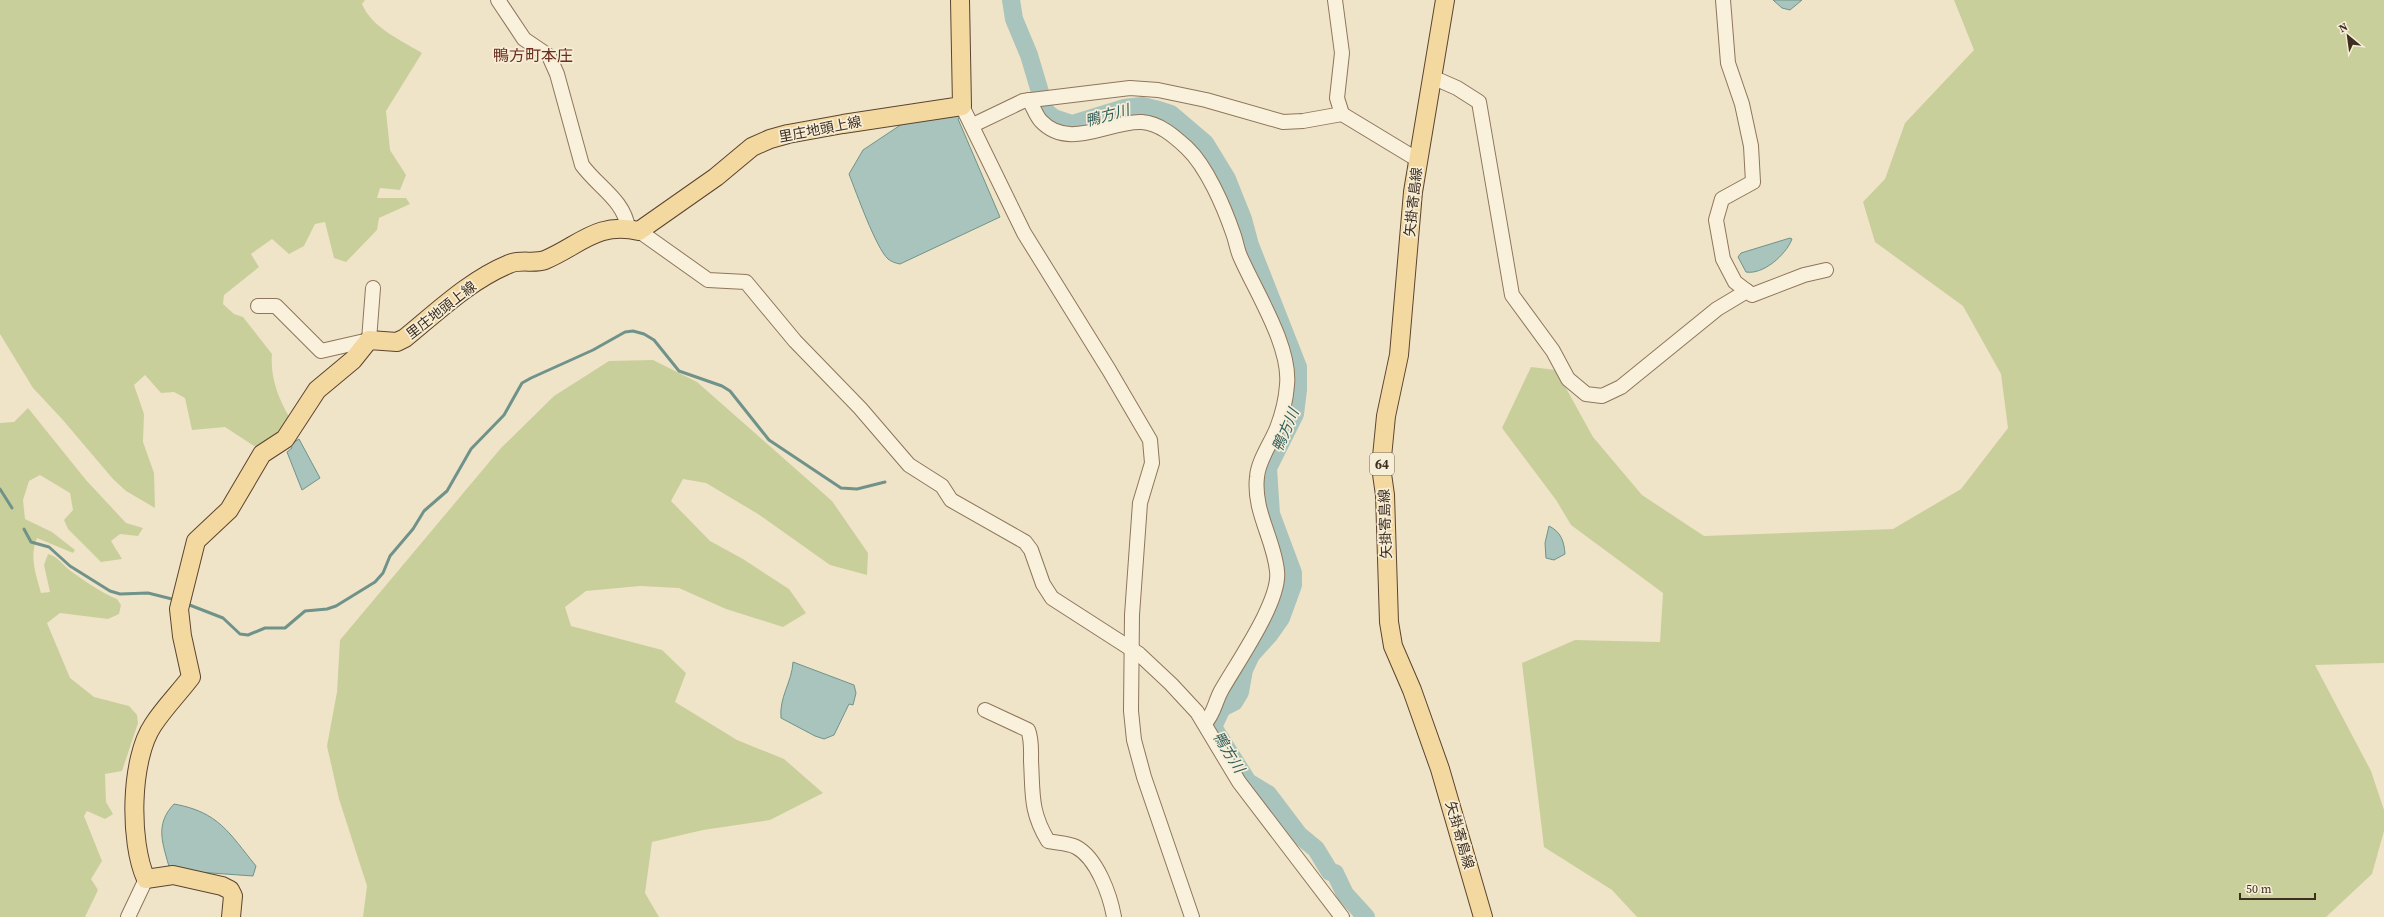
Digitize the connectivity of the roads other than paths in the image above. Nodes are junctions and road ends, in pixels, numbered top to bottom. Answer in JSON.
{"nodes":[{"id":1,"x":498,"y":0,"type":"edge"},
{"id":2,"x":960,"y":0,"type":"edge"},
{"id":3,"x":1335,"y":0,"type":"edge"},
{"id":4,"x":1444,"y":0,"type":"edge"},
{"id":5,"x":1723,"y":0,"type":"edge"},
{"id":6,"x":1432,"y":77,"type":"junction"},
{"id":7,"x":1033,"y":99,"type":"junction"},
{"id":8,"x":962,"y":106,"type":"junction"},
{"id":9,"x":1342,"y":114,"type":"junction"},
{"id":10,"x":973,"y":125,"type":"junction"},
{"id":11,"x":1418,"y":160,"type":"junction"},
{"id":12,"x":633,"y":230,"type":"junction"},
{"id":13,"x":1826,"y":270,"type":"dead end"},
{"id":14,"x":373,"y":288,"type":"dead end"},
{"id":15,"x":1747,"y":291,"type":"junction"},
{"id":16,"x":258,"y":306,"type":"dead end"},
{"id":17,"x":369,"y":340,"type":"junction"},
{"id":18,"x":1130,"y":642,"type":"junction"},
{"id":19,"x":985,"y":710,"type":"dead end"},
{"id":20,"x":1207,"y":721,"type":"junction"},
{"id":21,"x":146,"y":879,"type":"junction"},
{"id":22,"x":128,"y":917,"type":"edge"},
{"id":23,"x":231,"y":917,"type":"edge"},
{"id":24,"x":1114,"y":917,"type":"edge"},
{"id":25,"x":1192,"y":917,"type":"edge"},
{"id":26,"x":1342,"y":917,"type":"edge"},
{"id":27,"x":1483,"y":917,"type":"edge"}],
"edges":[{"from":1,"to":12,"type":"street"},
{"from":2,"to":8,"type":"main road"},
{"from":3,"to":9,"type":"street"},
{"from":4,"to":6,"type":"main road","name":"矢掛寄島線","number":"64"},
{"from":5,"to":15,"type":"street"},
{"from":6,"to":11,"type":"main road","name":"矢掛寄島線","number":"64"},
{"from":6,"to":15,"type":"street"},
{"from":7,"to":9,"type":"street"},
{"from":7,"to":10,"type":"street"},
{"from":7,"to":20,"type":"street"},
{"from":8,"to":10,"type":"street"},
{"from":8,"to":12,"type":"main road","name":"里庄地頭上線"},
{"from":9,"to":11,"type":"street"},
{"from":10,"to":18,"type":"street"},
{"from":11,"to":27,"type":"main road","name":"矢掛寄島線","number":"64"},
{"from":12,"to":17,"type":"main road","name":"里庄地頭上線"},
{"from":12,"to":18,"type":"street"},
{"from":13,"to":15,"type":"street"},
{"from":14,"to":17,"type":"street"},
{"from":16,"to":17,"type":"street"},
{"from":17,"to":21,"type":"main road"},
{"from":18,"to":20,"type":"street"},
{"from":18,"to":25,"type":"street"},
{"from":19,"to":24,"type":"street"},
{"from":20,"to":26,"type":"street"},
{"from":21,"to":22,"type":"street"},
{"from":21,"to":23,"type":"main road"}]}
